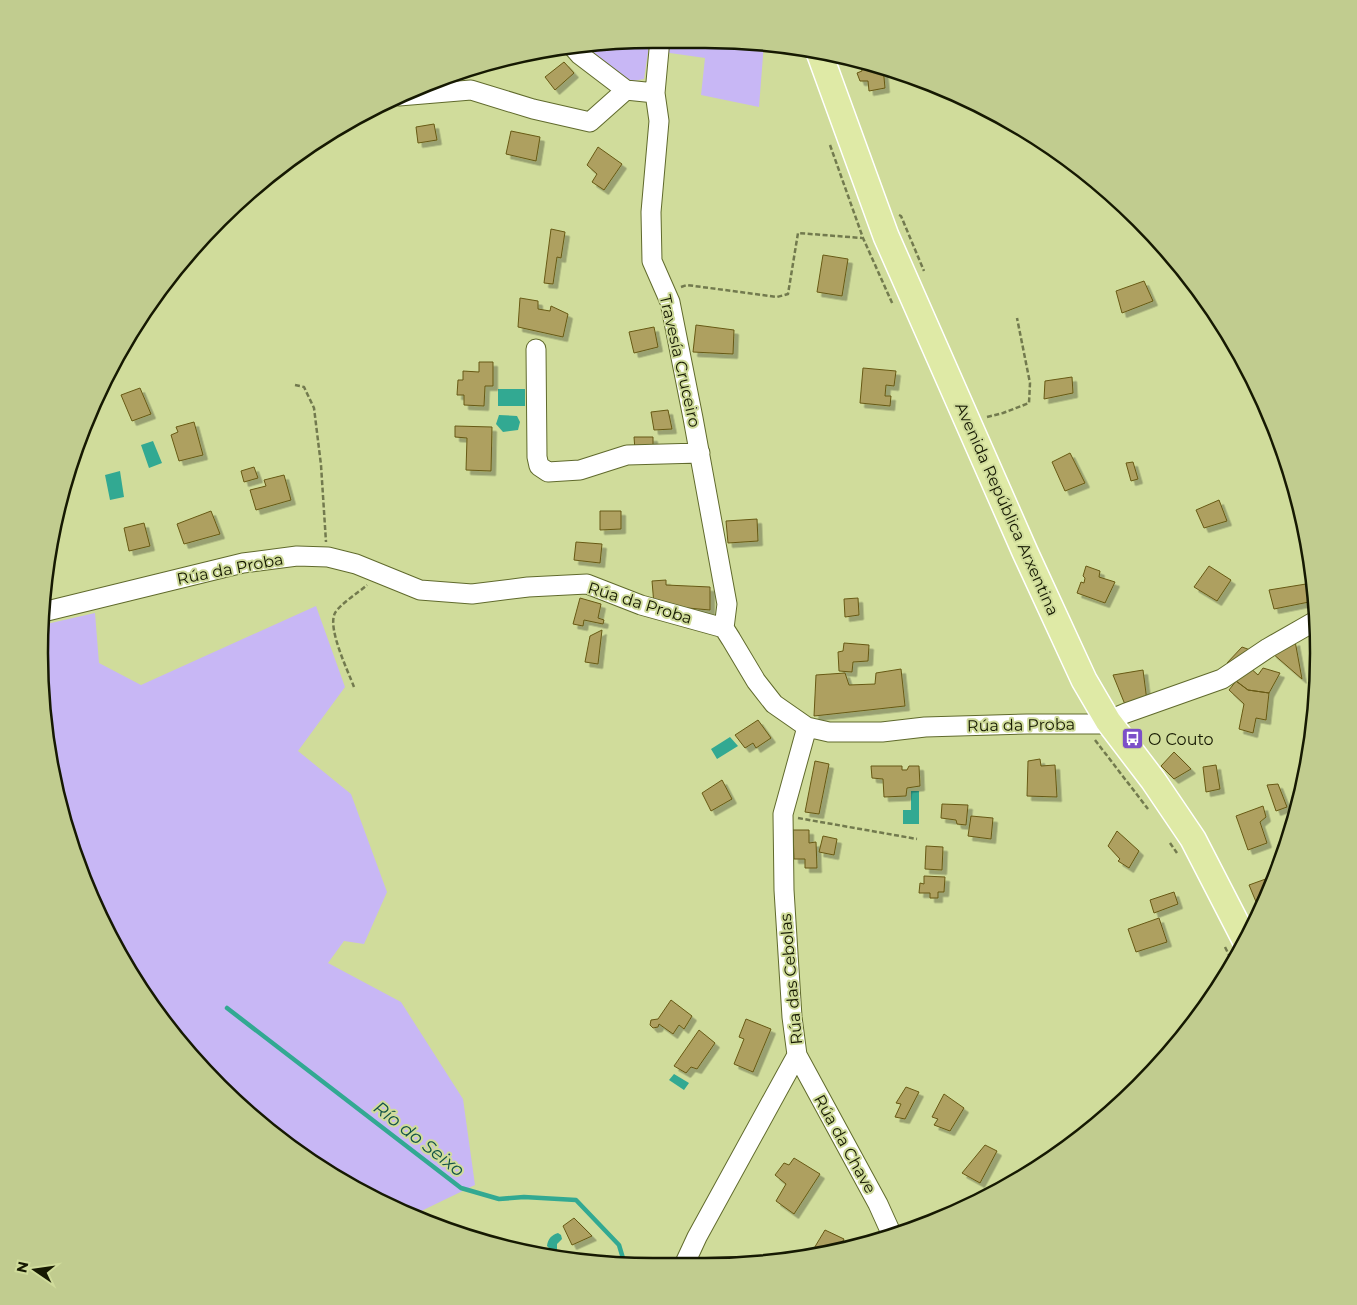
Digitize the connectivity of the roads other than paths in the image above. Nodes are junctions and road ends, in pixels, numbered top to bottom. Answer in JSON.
{"nodes":[{"id":1,"x":659,"y":47,"type":"edge"},
{"id":2,"x":582,"y":52,"type":"edge"},
{"id":3,"x":821,"y":59,"type":"edge"},
{"id":4,"x":626,"y":90,"type":"junction"},
{"id":5,"x":655,"y":92,"type":"junction"},
{"id":6,"x":420,"y":94,"type":"edge"},
{"id":7,"x":536,"y":350,"type":"dead end"},
{"id":8,"x":700,"y":453,"type":"junction"},
{"id":9,"x":49,"y":610,"type":"edge"},
{"id":10,"x":1309,"y":625,"type":"edge"},
{"id":11,"x":724,"y":628,"type":"junction"},
{"id":12,"x":1108,"y":721,"type":"junction"},
{"id":13,"x":807,"y":728,"type":"junction"},
{"id":14,"x":1235,"y":943,"type":"edge"},
{"id":15,"x":797,"y":1055,"type":"junction"},
{"id":16,"x":889,"y":1228,"type":"edge"},
{"id":17,"x":687,"y":1258,"type":"edge"}],
"edges":[{"from":1,"to":5,"type":"street","name":"Travesía Cruceiro"},
{"from":2,"to":4,"type":"street"},
{"from":3,"to":12,"type":"main road","name":"Avenida República Arxentina"},
{"from":4,"to":5,"type":"street"},
{"from":4,"to":6,"type":"street"},
{"from":5,"to":8,"type":"street","name":"Travesía Cruceiro"},
{"from":7,"to":8,"type":"street","name":"Travesía Cruceiro"},
{"from":8,"to":11,"type":"street","name":"Travesía Cruceiro"},
{"from":9,"to":11,"type":"street","name":"Rúa da Proba"},
{"from":10,"to":12,"type":"street","name":"Rúa da Proba"},
{"from":11,"to":13,"type":"street","name":"Rúa da Proba"},
{"from":12,"to":13,"type":"street","name":"Rúa da Proba"},
{"from":12,"to":14,"type":"main road","name":"Avenida República Arxentina"},
{"from":13,"to":15,"type":"street","name":"Rúa das Cebolas"},
{"from":15,"to":16,"type":"street","name":"Rúa da Chave"},
{"from":15,"to":17,"type":"street","name":"Rúa das Cebolas"}]}
